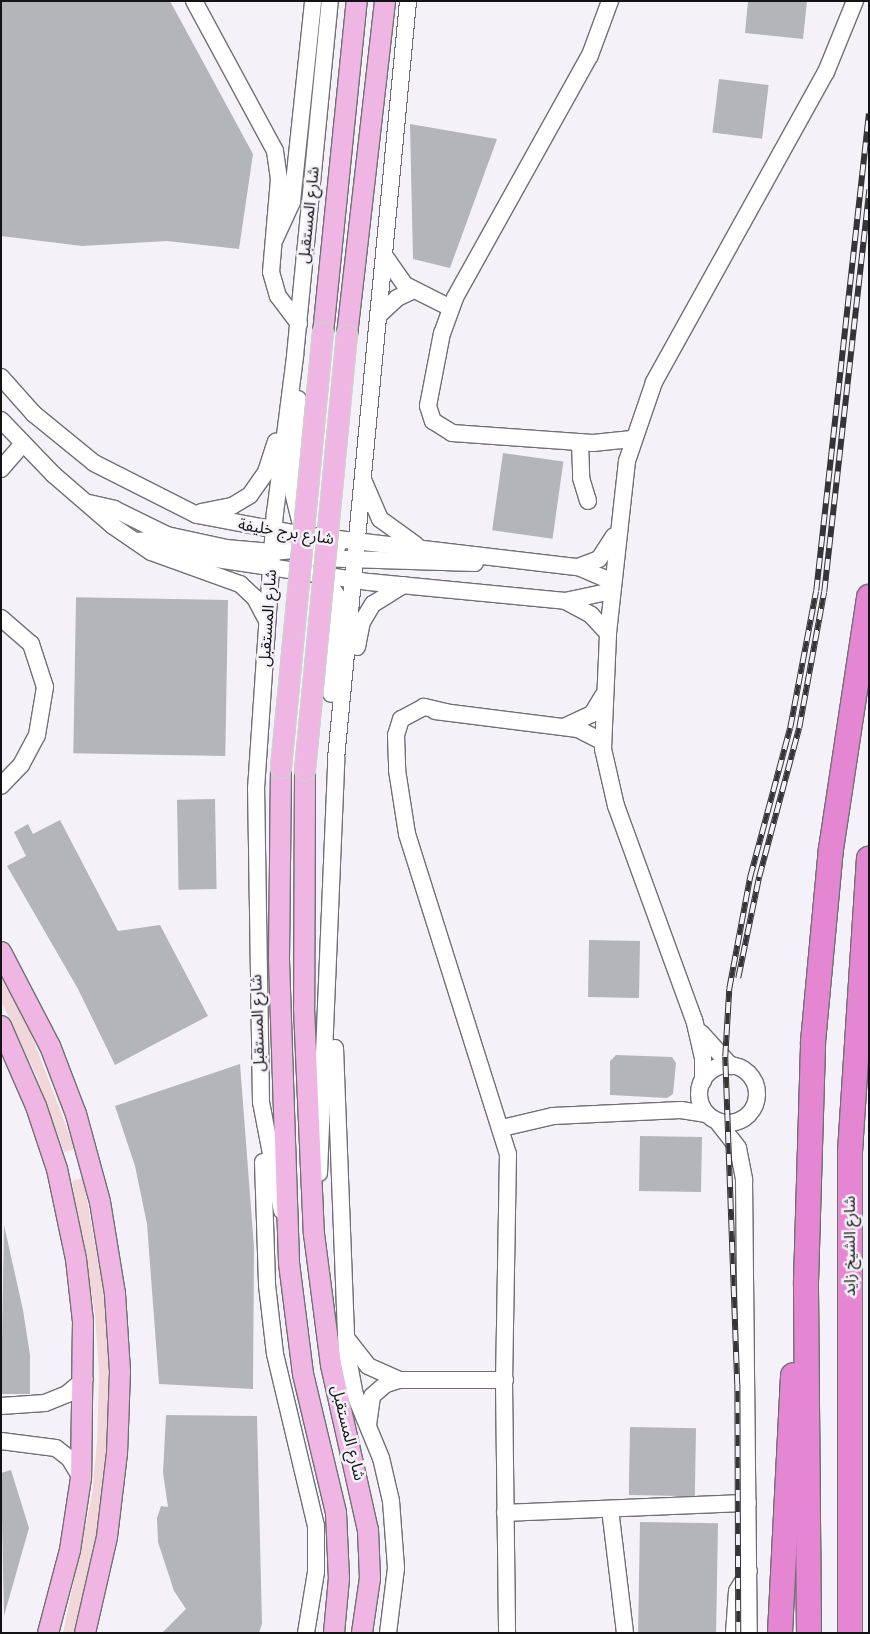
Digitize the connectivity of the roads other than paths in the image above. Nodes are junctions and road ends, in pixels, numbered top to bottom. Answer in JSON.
{"nodes":[{"id":1,"x":313,"y":1,"type":"edge"},
{"id":2,"x":330,"y":1,"type":"edge"},
{"id":3,"x":357,"y":1,"type":"edge"},
{"id":4,"x":385,"y":1,"type":"edge"},
{"id":5,"x":408,"y":1,"type":"edge"},
{"id":6,"x":610,"y":1,"type":"edge"},
{"id":7,"x":855,"y":1,"type":"edge"},
{"id":8,"x":195,"y":2,"type":"edge"},
{"id":9,"x":272,"y":243,"type":"junction"},
{"id":10,"x":384,"y":255,"type":"junction"},
{"id":11,"x":416,"y":292,"type":"junction"},
{"id":12,"x":453,"y":303,"type":"junction"},
{"id":13,"x":378,"y":316,"type":"junction"},
{"id":14,"x":299,"y":324,"type":"junction"},
{"id":15,"x":295,"y":356,"type":"junction"},
{"id":16,"x":1,"y":377,"type":"edge"},
{"id":17,"x":286,"y":414,"type":"junction"},
{"id":18,"x":1,"y":420,"type":"edge"},
{"id":19,"x":632,"y":439,"type":"junction"},
{"id":20,"x":586,"y":442,"type":"junction"},
{"id":21,"x":23,"y":444,"type":"junction"},
{"id":22,"x":627,"y":461,"type":"junction"},
{"id":23,"x":363,"y":466,"type":"junction"},
{"id":24,"x":1,"y":469,"type":"edge"},
{"id":25,"x":85,"y":501,"type":"junction"},
{"id":26,"x":588,"y":501,"type":"dead end"},
{"id":27,"x":180,"y":509,"type":"junction"},
{"id":28,"x":619,"y":527,"type":"junction"},
{"id":29,"x":274,"y":531,"type":"junction"},
{"id":30,"x":304,"y":535,"type":"junction"},
{"id":31,"x":135,"y":541,"type":"junction"},
{"id":32,"x":356,"y":542,"type":"junction"},
{"id":33,"x":432,"y":550,"type":"junction"},
{"id":34,"x":310,"y":554,"type":"junction"},
{"id":35,"x":355,"y":559,"type":"junction"},
{"id":36,"x":272,"y":560,"type":"junction"},
{"id":37,"x":512,"y":560,"type":"junction"},
{"id":38,"x":578,"y":567,"type":"junction"},
{"id":39,"x":324,"y":574,"type":"junction"},
{"id":40,"x":354,"y":579,"type":"junction"},
{"id":41,"x":404,"y":585,"type":"junction"},
{"id":42,"x":613,"y":586,"type":"junction"},
{"id":43,"x":869,"y":597,"type":"edge"},
{"id":44,"x":565,"y":602,"type":"junction"},
{"id":45,"x":1,"y":618,"type":"edge"},
{"id":46,"x":267,"y":624,"type":"junction"},
{"id":47,"x":608,"y":633,"type":"junction"},
{"id":48,"x":604,"y":692,"type":"junction"},
{"id":49,"x":342,"y":694,"type":"junction"},
{"id":50,"x":561,"y":727,"type":"junction"},
{"id":51,"x":602,"y":741,"type":"junction"},
{"id":52,"x":336,"y":759,"type":"junction"},
{"id":53,"x":1,"y":786,"type":"edge"},
{"id":54,"x":869,"y":859,"type":"edge"},
{"id":55,"x":1,"y":952,"type":"edge"},
{"id":56,"x":328,"y":966,"type":"junction"},
{"id":57,"x":694,"y":1020,"type":"junction"},
{"id":58,"x":1,"y":1026,"type":"edge"},
{"id":59,"x":731,"y":1066,"type":"junction"},
{"id":60,"x":702,"y":1083,"type":"junction"},
{"id":61,"x":261,"y":1102,"type":"junction"},
{"id":62,"x":663,"y":1111,"type":"junction"},
{"id":63,"x":712,"y":1118,"type":"junction"},
{"id":64,"x":500,"y":1122,"type":"junction"},
{"id":65,"x":288,"y":1234,"type":"junction"},
{"id":66,"x":314,"y":1234,"type":"junction"},
{"id":67,"x":806,"y":1282,"type":"junction"},
{"id":68,"x":347,"y":1339,"type":"junction"},
{"id":69,"x":85,"y":1379,"type":"junction"},
{"id":70,"x":399,"y":1380,"type":"junction"},
{"id":71,"x":505,"y":1380,"type":"junction"},
{"id":72,"x":1,"y":1406,"type":"edge"},
{"id":73,"x":368,"y":1425,"type":"junction"},
{"id":74,"x":1,"y":1441,"type":"edge"},
{"id":75,"x":81,"y":1478,"type":"junction"},
{"id":76,"x":748,"y":1503,"type":"junction"},
{"id":77,"x":610,"y":1509,"type":"junction"},
{"id":78,"x":505,"y":1514,"type":"junction"},
{"id":79,"x":749,"y":1571,"type":"junction"},
{"id":80,"x":333,"y":1629,"type":"edge"},
{"id":81,"x":364,"y":1630,"type":"edge"},
{"id":82,"x":48,"y":1633,"type":"edge"},
{"id":83,"x":84,"y":1633,"type":"edge"},
{"id":84,"x":306,"y":1633,"type":"edge"},
{"id":85,"x":388,"y":1633,"type":"edge"},
{"id":86,"x":507,"y":1633,"type":"edge"},
{"id":87,"x":625,"y":1633,"type":"edge"},
{"id":88,"x":734,"y":1633,"type":"edge"},
{"id":89,"x":749,"y":1633,"type":"edge"},
{"id":90,"x":780,"y":1633,"type":"edge"},
{"id":91,"x":809,"y":1633,"type":"edge"},
{"id":92,"x":850,"y":1633,"type":"edge"}],
"edges":[{"from":1,"to":9,"type":"street"},
{"from":2,"to":14,"type":"street","name":"شارع المستقبل"},
{"from":3,"to":65,"type":"main road","name":"شارع المستقبل","bridge":true},
{"from":4,"to":66,"type":"main road","name":"شارع المستقبل","bridge":true},
{"from":5,"to":10,"type":"street","name":"شارع المستقبل"},
{"from":6,"to":12,"type":"street"},
{"from":7,"to":19,"type":"street"},
{"from":8,"to":9,"type":"street"},
{"from":9,"to":14,"type":"street"},
{"from":10,"to":11,"type":"street"},
{"from":10,"to":13,"type":"street","name":"شارع المستقبل"},
{"from":11,"to":12,"type":"street"},
{"from":11,"to":13,"type":"street"},
{"from":12,"to":20,"type":"street"},
{"from":13,"to":23,"type":"street","name":"شارع المستقبل"},
{"from":14,"to":15,"type":"street","name":"شارع المستقبل"},
{"from":15,"to":17,"type":"street","name":"شارع المستقبل"},
{"from":15,"to":30,"type":"street"},
{"from":16,"to":27,"type":"street","name":"شارع برج خليفة"},
{"from":17,"to":27,"type":"street"},
{"from":17,"to":29,"type":"street","name":"شارع المستقبل"},
{"from":18,"to":21,"type":"street"},
{"from":19,"to":20,"type":"street"},
{"from":19,"to":22,"type":"street"},
{"from":20,"to":22,"type":"street"},
{"from":20,"to":26,"type":"street"},
{"from":21,"to":24,"type":"street"},
{"from":21,"to":25,"type":"street"},
{"from":22,"to":28,"type":"street"},
{"from":23,"to":32,"type":"street","name":"شارع المستقبل"},
{"from":23,"to":33,"type":"street"},
{"from":25,"to":31,"type":"street"},
{"from":25,"to":36,"type":"street"},
{"from":27,"to":29,"type":"street","name":"شارع برج خليفة"},
{"from":28,"to":38,"type":"street"},
{"from":28,"to":42,"type":"street"},
{"from":29,"to":30,"type":"street","name":"شارع برج خليفة"},
{"from":29,"to":34,"type":"street"},
{"from":29,"to":36,"type":"street","name":"شارع المستقبل"},
{"from":30,"to":32,"type":"street","name":"شارع برج خليفة"},
{"from":30,"to":34,"type":"street"},
{"from":31,"to":36,"type":"street"},
{"from":31,"to":46,"type":"street"},
{"from":32,"to":33,"type":"street","name":"شارع برج خليفة"},
{"from":32,"to":34,"type":"street"},
{"from":32,"to":35,"type":"street","name":"شارع المستقبل"},
{"from":33,"to":37,"type":"street","name":"شارع برج خليفة"},
{"from":34,"to":35,"type":"street"},
{"from":34,"to":36,"type":"street"},
{"from":34,"to":39,"type":"street"},
{"from":34,"to":40,"type":"street"},
{"from":35,"to":37,"type":"street"},
{"from":35,"to":40,"type":"street","name":"شارع المستقبل"},
{"from":36,"to":39,"type":"street"},
{"from":36,"to":46,"type":"street","name":"شارع المستقبل"},
{"from":37,"to":38,"type":"street","name":"شارع برج خليفة"},
{"from":38,"to":42,"type":"street","name":"شارع برج خليفة"},
{"from":39,"to":40,"type":"street"},
{"from":39,"to":52,"type":"street"},
{"from":40,"to":41,"type":"street"},
{"from":40,"to":49,"type":"street","name":"شارع المستقبل"},
{"from":41,"to":44,"type":"street"},
{"from":41,"to":49,"type":"street"},
{"from":42,"to":44,"type":"street"},
{"from":42,"to":47,"type":"street"},
{"from":43,"to":67,"type":"highway"},
{"from":44,"to":47,"type":"street"},
{"from":45,"to":53,"type":"street"},
{"from":46,"to":61,"type":"street","name":"شارع المستقبل"},
{"from":47,"to":48,"type":"street"},
{"from":48,"to":50,"type":"street"},
{"from":48,"to":51,"type":"street"},
{"from":49,"to":52,"type":"street","name":"شارع المستقبل"},
{"from":50,"to":51,"type":"street"},
{"from":50,"to":64,"type":"street"},
{"from":51,"to":57,"type":"street"},
{"from":52,"to":56,"type":"street","name":"شارع المستقبل"},
{"from":54,"to":92,"type":"highway","name":"شارع الشيخ زايد"},
{"from":55,"to":83,"type":"main road"},
{"from":56,"to":66,"type":"street","name":"شارع المستقبل"},
{"from":56,"to":68,"type":"street"},
{"from":57,"to":59,"type":"street"},
{"from":57,"to":60,"type":"street"},
{"from":58,"to":69,"type":"main road"},
{"from":59,"to":60,"type":"street"},
{"from":59,"to":63,"type":"street"},
{"from":60,"to":62,"type":"street"},
{"from":60,"to":63,"type":"street"},
{"from":61,"to":65,"type":"street","name":"شارع المستقبل"},
{"from":61,"to":84,"type":"street"},
{"from":62,"to":63,"type":"street"},
{"from":62,"to":64,"type":"street"},
{"from":63,"to":76,"type":"street"},
{"from":64,"to":71,"type":"street"},
{"from":65,"to":80,"type":"main road","name":"شارع المستقبل"},
{"from":66,"to":81,"type":"main road","name":"شارع المستقبل"},
{"from":67,"to":90,"type":"highway"},
{"from":67,"to":91,"type":"highway"},
{"from":68,"to":70,"type":"street"},
{"from":68,"to":73,"type":"street"},
{"from":69,"to":72,"type":"street"},
{"from":69,"to":75,"type":"main road"},
{"from":70,"to":71,"type":"street"},
{"from":70,"to":73,"type":"street"},
{"from":71,"to":78,"type":"street"},
{"from":73,"to":85,"type":"street"},
{"from":74,"to":75,"type":"street"},
{"from":75,"to":82,"type":"main road"},
{"from":76,"to":77,"type":"street"},
{"from":76,"to":79,"type":"street"},
{"from":77,"to":78,"type":"street"},
{"from":77,"to":87,"type":"street"},
{"from":78,"to":86,"type":"street"},
{"from":79,"to":88,"type":"street"},
{"from":79,"to":89,"type":"street"}]}
